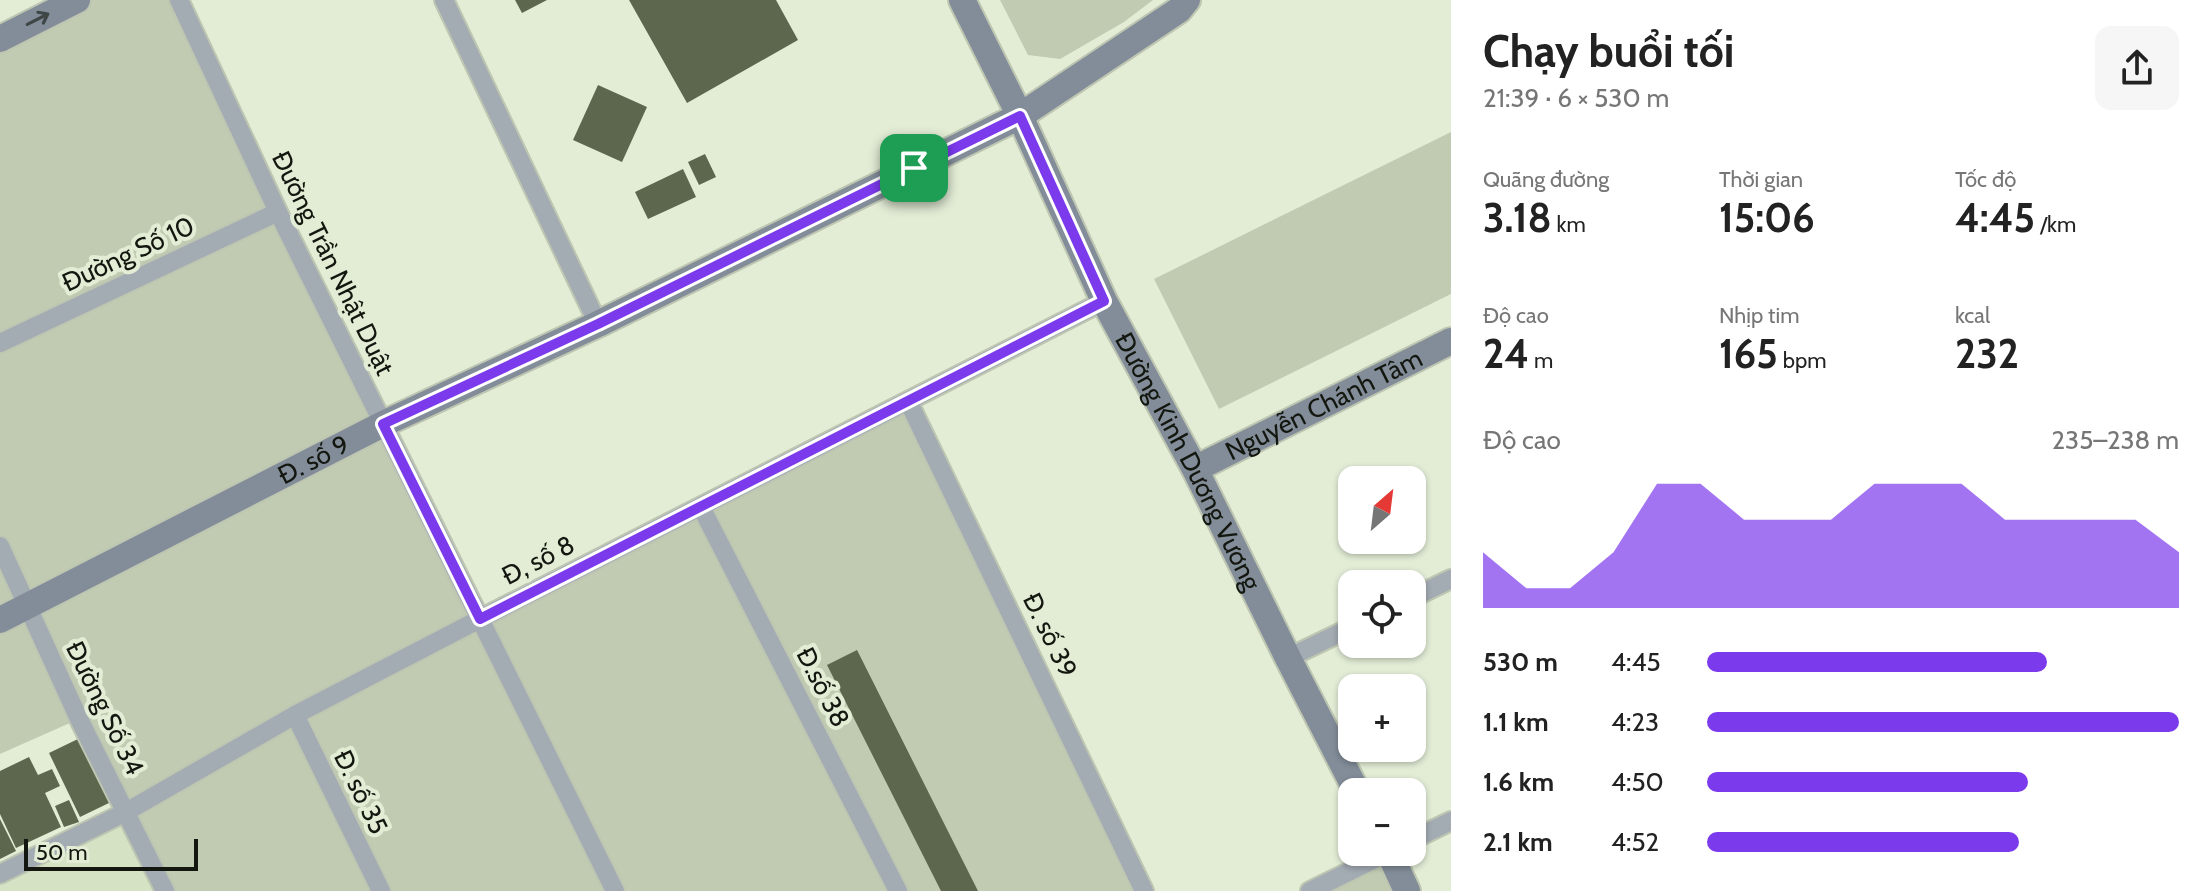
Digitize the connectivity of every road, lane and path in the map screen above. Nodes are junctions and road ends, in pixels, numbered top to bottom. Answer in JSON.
{"nodes":[{"id":1,"x":77,"y":0,"type":"edge"},
{"id":2,"x":179,"y":0,"type":"edge"},
{"id":3,"x":444,"y":0,"type":"edge"},
{"id":4,"x":962,"y":0,"type":"edge"},
{"id":5,"x":1187,"y":0,"type":"edge"},
{"id":6,"x":0,"y":39,"type":"edge"},
{"id":7,"x":1020,"y":116,"type":"junction"},
{"id":8,"x":278,"y":212,"type":"junction"},
{"id":9,"x":1104,"y":301,"type":"junction"},
{"id":10,"x":598,"y":324,"type":"junction"},
{"id":11,"x":1451,"y":341,"type":"edge"},
{"id":12,"x":0,"y":343,"type":"edge"},
{"id":13,"x":908,"y":401,"type":"junction"},
{"id":14,"x":383,"y":424,"type":"junction"},
{"id":15,"x":1195,"y":469,"type":"junction"},
{"id":16,"x":701,"y":507,"type":"junction"},
{"id":17,"x":0,"y":546,"type":"edge"},
{"id":18,"x":1451,"y":579,"type":"edge"},
{"id":19,"x":1426,"y":591,"type":"edge"},
{"id":20,"x":28,"y":606,"type":"junction"},
{"id":21,"x":480,"y":619,"type":"junction"},
{"id":22,"x":0,"y":620,"type":"edge"},
{"id":23,"x":1338,"y":634,"type":"edge"},
{"id":24,"x":1288,"y":658,"type":"junction"},
{"id":25,"x":295,"y":715,"type":"junction"},
{"id":26,"x":1350,"y":778,"type":"edge"},
{"id":27,"x":126,"y":812,"type":"junction"},
{"id":28,"x":1451,"y":821,"type":"edge"},
{"id":29,"x":1426,"y":833,"type":"edge"},
{"id":30,"x":1361,"y":866,"type":"edge"},
{"id":31,"x":1395,"y":866,"type":"edge"},
{"id":32,"x":0,"y":874,"type":"edge"},
{"id":33,"x":165,"y":891,"type":"edge"},
{"id":34,"x":381,"y":891,"type":"edge"},
{"id":35,"x":615,"y":891,"type":"edge"},
{"id":36,"x":898,"y":891,"type":"edge"},
{"id":37,"x":1144,"y":891,"type":"edge"},
{"id":38,"x":1310,"y":891,"type":"edge"},
{"id":39,"x":1407,"y":891,"type":"edge"}],
"edges":[{"from":6,"to":1,"type":"street","one_way":true},
{"from":2,"to":8,"type":"street","name":"Đường Trần Nhật Duật"},
{"from":3,"to":10,"type":"street"},
{"from":4,"to":7,"type":"street","name":"Đường Kinh Dương Vương"},
{"from":5,"to":7,"type":"street","name":"Đ. số 9"},
{"from":7,"to":9,"type":"street","name":"Đường Kinh Dương Vương"},
{"from":7,"to":10,"type":"street","name":"Đ. số 9"},
{"from":8,"to":12,"type":"street","name":"Đường Số 10"},
{"from":8,"to":14,"type":"street","name":"Đường Trần Nhật Duật"},
{"from":9,"to":13,"type":"street","name":"Đ, số 8"},
{"from":9,"to":15,"type":"street","name":"Đường Kinh Dương Vương"},
{"from":10,"to":14,"type":"street","name":"Đ. số 9"},
{"from":11,"to":15,"type":"street","name":"Nguyễn Chánh Tâm"},
{"from":13,"to":16,"type":"street","name":"Đ, số 8"},
{"from":13,"to":37,"type":"street","name":"Đ. số 39"},
{"from":14,"to":20,"type":"street","name":"Đ. số 9"},
{"from":14,"to":21,"type":"street","name":"Đường Trần Nhật Duật"},
{"from":15,"to":24,"type":"street","name":"Đường Kinh Dương Vương"},
{"from":16,"to":21,"type":"street","name":"Đ, số 8"},
{"from":16,"to":36,"type":"street","name":"Đ.số 38"},
{"from":17,"to":20,"type":"street","name":"Đường Số 34"},
{"from":18,"to":19,"type":"street"},
{"from":20,"to":22,"type":"street","name":"Đ. số 9"},
{"from":20,"to":27,"type":"street","name":"Đường Số 34"},
{"from":21,"to":25,"type":"street","name":"Đ, số 8"},
{"from":21,"to":35,"type":"street","name":"Đường Trần Nhật Duật"},
{"from":23,"to":24,"type":"street"},
{"from":24,"to":26,"type":"street","name":"Đường Kinh Dương Vương"},
{"from":25,"to":27,"type":"street","name":"Đ, số 8"},
{"from":25,"to":34,"type":"street","name":"Đ. số 35"},
{"from":27,"to":32,"type":"street","name":"Đ, số 8"},
{"from":27,"to":33,"type":"street","name":"Đường Số 34"},
{"from":28,"to":29,"type":"street"},
{"from":30,"to":38,"type":"street"},
{"from":31,"to":39,"type":"street"}]}
